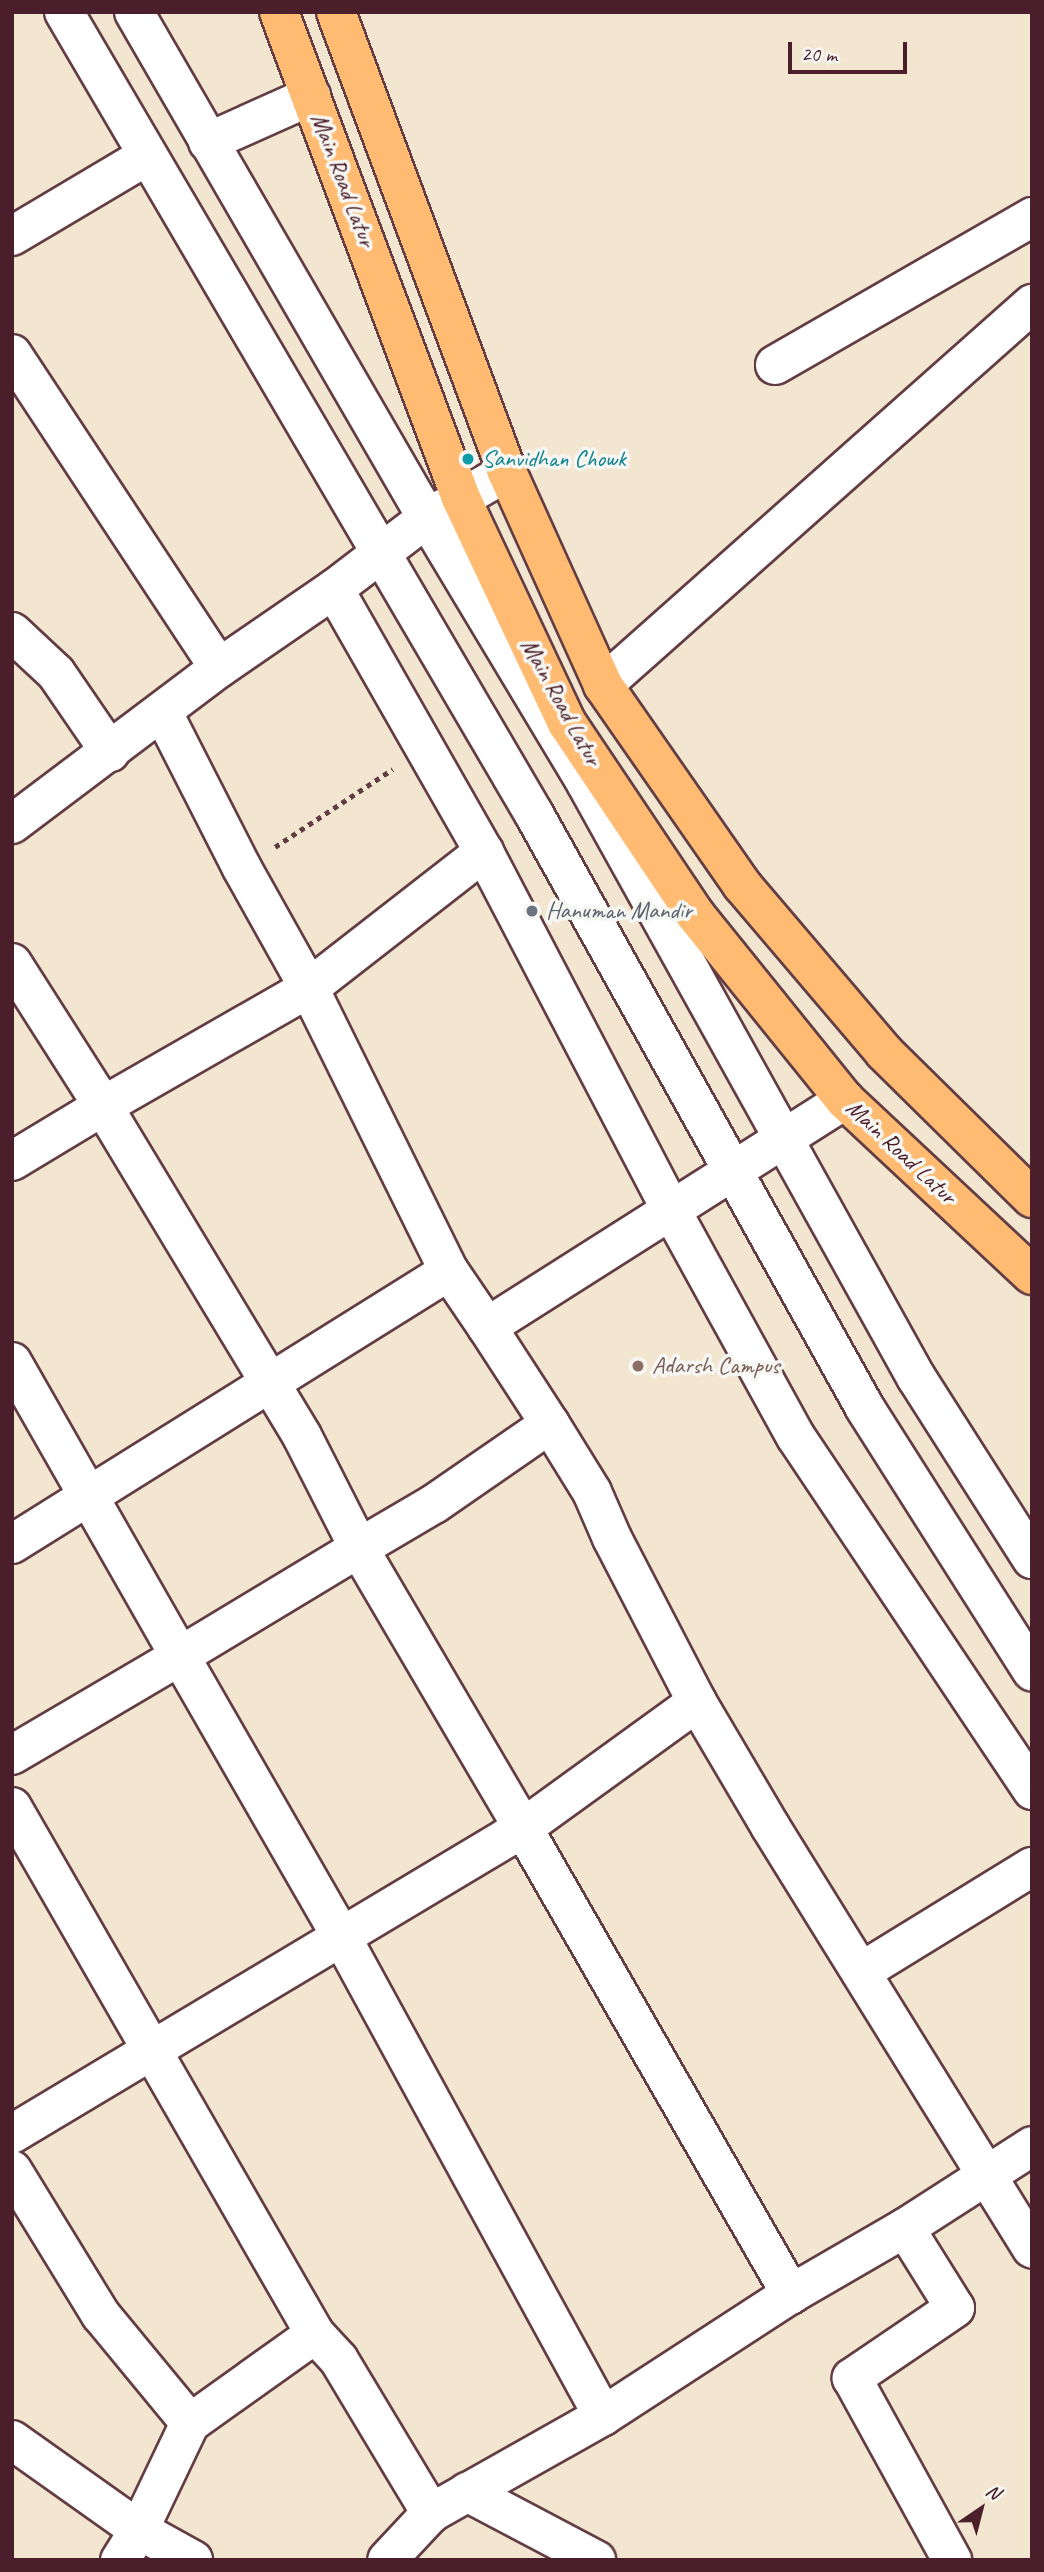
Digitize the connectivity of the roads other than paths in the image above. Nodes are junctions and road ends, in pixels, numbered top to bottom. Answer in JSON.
{"nodes":[{"id":1,"x":64,"y":12,"type":"edge"},
{"id":2,"x":134,"y":12,"type":"edge"},
{"id":3,"x":279,"y":12,"type":"edge"},
{"id":4,"x":336,"y":12,"type":"edge"},
{"id":5,"x":311,"y":96,"type":"junction"},
{"id":6,"x":208,"y":142,"type":"junction"},
{"id":7,"x":147,"y":156,"type":"junction"},
{"id":8,"x":1032,"y":217,"type":"edge"},
{"id":9,"x":12,"y":236,"type":"edge"},
{"id":10,"x":1032,"y":304,"type":"edge"},
{"id":11,"x":12,"y":354,"type":"edge"},
{"id":12,"x":775,"y":365,"type":"dead end"},
{"id":13,"x":507,"y":472,"type":"junction"},
{"id":14,"x":461,"y":498,"type":"junction"},
{"id":15,"x":427,"y":518,"type":"junction"},
{"id":16,"x":380,"y":553,"type":"junction"},
{"id":17,"x":334,"y":589,"type":"junction"},
{"id":18,"x":12,"y":632,"type":"edge"},
{"id":19,"x":219,"y":668,"type":"junction"},
{"id":20,"x":603,"y":685,"type":"junction"},
{"id":21,"x":163,"y":713,"type":"junction"},
{"id":22,"x":561,"y":728,"type":"junction"},
{"id":23,"x":110,"y":752,"type":"junction"},
{"id":24,"x":508,"y":769,"type":"junction"},
{"id":25,"x":12,"y":824,"type":"edge"},
{"id":26,"x":484,"y":852,"type":"junction"},
{"id":27,"x":12,"y":963,"type":"edge"},
{"id":28,"x":309,"y":988,"type":"junction"},
{"id":29,"x":845,"y":1100,"type":"junction"},
{"id":30,"x":103,"y":1106,"type":"junction"},
{"id":31,"x":785,"y":1140,"type":"junction"},
{"id":32,"x":12,"y":1161,"type":"edge"},
{"id":33,"x":732,"y":1170,"type":"junction"},
{"id":34,"x":1032,"y":1198,"type":"edge"},
{"id":35,"x":671,"y":1210,"type":"junction"},
{"id":36,"x":449,"y":1271,"type":"junction"},
{"id":37,"x":1032,"y":1275,"type":"edge"},
{"id":38,"x":487,"y":1327,"type":"junction"},
{"id":39,"x":12,"y":1362,"type":"edge"},
{"id":40,"x":269,"y":1384,"type":"junction"},
{"id":41,"x":550,"y":1424,"type":"junction"},
{"id":42,"x":90,"y":1496,"type":"junction"},
{"id":43,"x":12,"y":1544,"type":"edge"},
{"id":44,"x":359,"y":1548,"type":"junction"},
{"id":45,"x":1032,"y":1559,"type":"edge"},
{"id":46,"x":180,"y":1656,"type":"junction"},
{"id":47,"x":1032,"y":1671,"type":"edge"},
{"id":48,"x":697,"y":1702,"type":"junction"},
{"id":49,"x":12,"y":1755,"type":"edge"},
{"id":50,"x":1032,"y":1790,"type":"edge"},
{"id":51,"x":12,"y":1807,"type":"edge"},
{"id":52,"x":523,"y":1828,"type":"junction"},
{"id":53,"x":1032,"y":1867,"type":"edge"},
{"id":54,"x":341,"y":1936,"type":"junction"},
{"id":55,"x":861,"y":1972,"type":"junction"},
{"id":56,"x":152,"y":2049,"type":"junction"},
{"id":57,"x":12,"y":2134,"type":"edge"},
{"id":58,"x":1032,"y":2146,"type":"edge"},
{"id":59,"x":12,"y":2170,"type":"edge"},
{"id":60,"x":988,"y":2174,"type":"junction"},
{"id":61,"x":905,"y":2228,"type":"junction"},
{"id":62,"x":1032,"y":2248,"type":"edge"},
{"id":63,"x":791,"y":2294,"type":"junction"},
{"id":64,"x":315,"y":2334,"type":"junction"},
{"id":65,"x":603,"y":2416,"type":"junction"},
{"id":66,"x":190,"y":2423,"type":"junction"},
{"id":67,"x":12,"y":2440,"type":"edge"},
{"id":68,"x":467,"y":2492,"type":"junction"},
{"id":69,"x":431,"y":2513,"type":"junction"},
{"id":70,"x":130,"y":2545,"type":"edge"},
{"id":71,"x":192,"y":2560,"type":"edge"},
{"id":72,"x":387,"y":2560,"type":"edge"},
{"id":73,"x":596,"y":2560,"type":"edge"},
{"id":74,"x":953,"y":2560,"type":"edge"}],
"edges":[{"from":1,"to":7,"type":"street"},
{"from":2,"to":6,"type":"street"},
{"from":3,"to":5,"type":"main road","name":"Main Road Latur"},
{"from":4,"to":13,"type":"main road","name":"Main Road Latur"},
{"from":5,"to":6,"type":"street"},
{"from":5,"to":14,"type":"main road","name":"Main Road Latur"},
{"from":6,"to":15,"type":"street"},
{"from":7,"to":9,"type":"street"},
{"from":7,"to":16,"type":"street"},
{"from":8,"to":12,"type":"street"},
{"from":10,"to":20,"type":"street"},
{"from":11,"to":19,"type":"street"},
{"from":13,"to":14,"type":"street"},
{"from":13,"to":20,"type":"main road","name":"Main Road Latur"},
{"from":14,"to":15,"type":"street"},
{"from":14,"to":22,"type":"main road","name":"Main Road Latur"},
{"from":15,"to":16,"type":"street"},
{"from":15,"to":22,"type":"street"},
{"from":16,"to":17,"type":"street"},
{"from":16,"to":24,"type":"street"},
{"from":17,"to":19,"type":"street"},
{"from":17,"to":26,"type":"street"},
{"from":18,"to":23,"type":"street"},
{"from":19,"to":21,"type":"street"},
{"from":20,"to":34,"type":"main road","name":"Main Road Latur"},
{"from":21,"to":23,"type":"street"},
{"from":21,"to":28,"type":"street"},
{"from":22,"to":24,"type":"street"},
{"from":22,"to":29,"type":"main road","name":"Main Road Latur"},
{"from":22,"to":31,"type":"street"},
{"from":23,"to":25,"type":"street"},
{"from":24,"to":33,"type":"street"},
{"from":26,"to":28,"type":"street"},
{"from":26,"to":35,"type":"street"},
{"from":27,"to":30,"type":"street"},
{"from":28,"to":30,"type":"street"},
{"from":28,"to":36,"type":"street"},
{"from":29,"to":31,"type":"street"},
{"from":29,"to":37,"type":"main road","name":"Main Road Latur"},
{"from":30,"to":32,"type":"street"},
{"from":30,"to":40,"type":"street"},
{"from":31,"to":33,"type":"street"},
{"from":31,"to":45,"type":"street"},
{"from":33,"to":35,"type":"street"},
{"from":33,"to":47,"type":"street"},
{"from":35,"to":38,"type":"street"},
{"from":35,"to":50,"type":"street"},
{"from":36,"to":38,"type":"street"},
{"from":36,"to":40,"type":"street"},
{"from":38,"to":41,"type":"street"},
{"from":39,"to":42,"type":"street"},
{"from":40,"to":42,"type":"street"},
{"from":40,"to":44,"type":"street"},
{"from":41,"to":44,"type":"street"},
{"from":41,"to":48,"type":"street"},
{"from":42,"to":43,"type":"street"},
{"from":42,"to":46,"type":"street"},
{"from":44,"to":46,"type":"street"},
{"from":44,"to":52,"type":"street"},
{"from":46,"to":49,"type":"street"},
{"from":46,"to":54,"type":"street"},
{"from":48,"to":52,"type":"street"},
{"from":48,"to":55,"type":"street"},
{"from":51,"to":56,"type":"street"},
{"from":52,"to":54,"type":"street"},
{"from":52,"to":63,"type":"street"},
{"from":53,"to":55,"type":"street"},
{"from":54,"to":56,"type":"street"},
{"from":54,"to":65,"type":"street"},
{"from":55,"to":60,"type":"street"},
{"from":56,"to":57,"type":"street"},
{"from":56,"to":64,"type":"street"},
{"from":58,"to":60,"type":"street"},
{"from":59,"to":66,"type":"street"},
{"from":60,"to":61,"type":"street"},
{"from":60,"to":62,"type":"street"},
{"from":61,"to":63,"type":"street"},
{"from":61,"to":74,"type":"street"},
{"from":63,"to":65,"type":"street"},
{"from":64,"to":66,"type":"street"},
{"from":64,"to":69,"type":"street"},
{"from":65,"to":68,"type":"street"},
{"from":66,"to":70,"type":"street"},
{"from":67,"to":70,"type":"street"},
{"from":68,"to":69,"type":"street"},
{"from":68,"to":73,"type":"street"},
{"from":69,"to":72,"type":"street"},
{"from":70,"to":71,"type":"street"}]}
